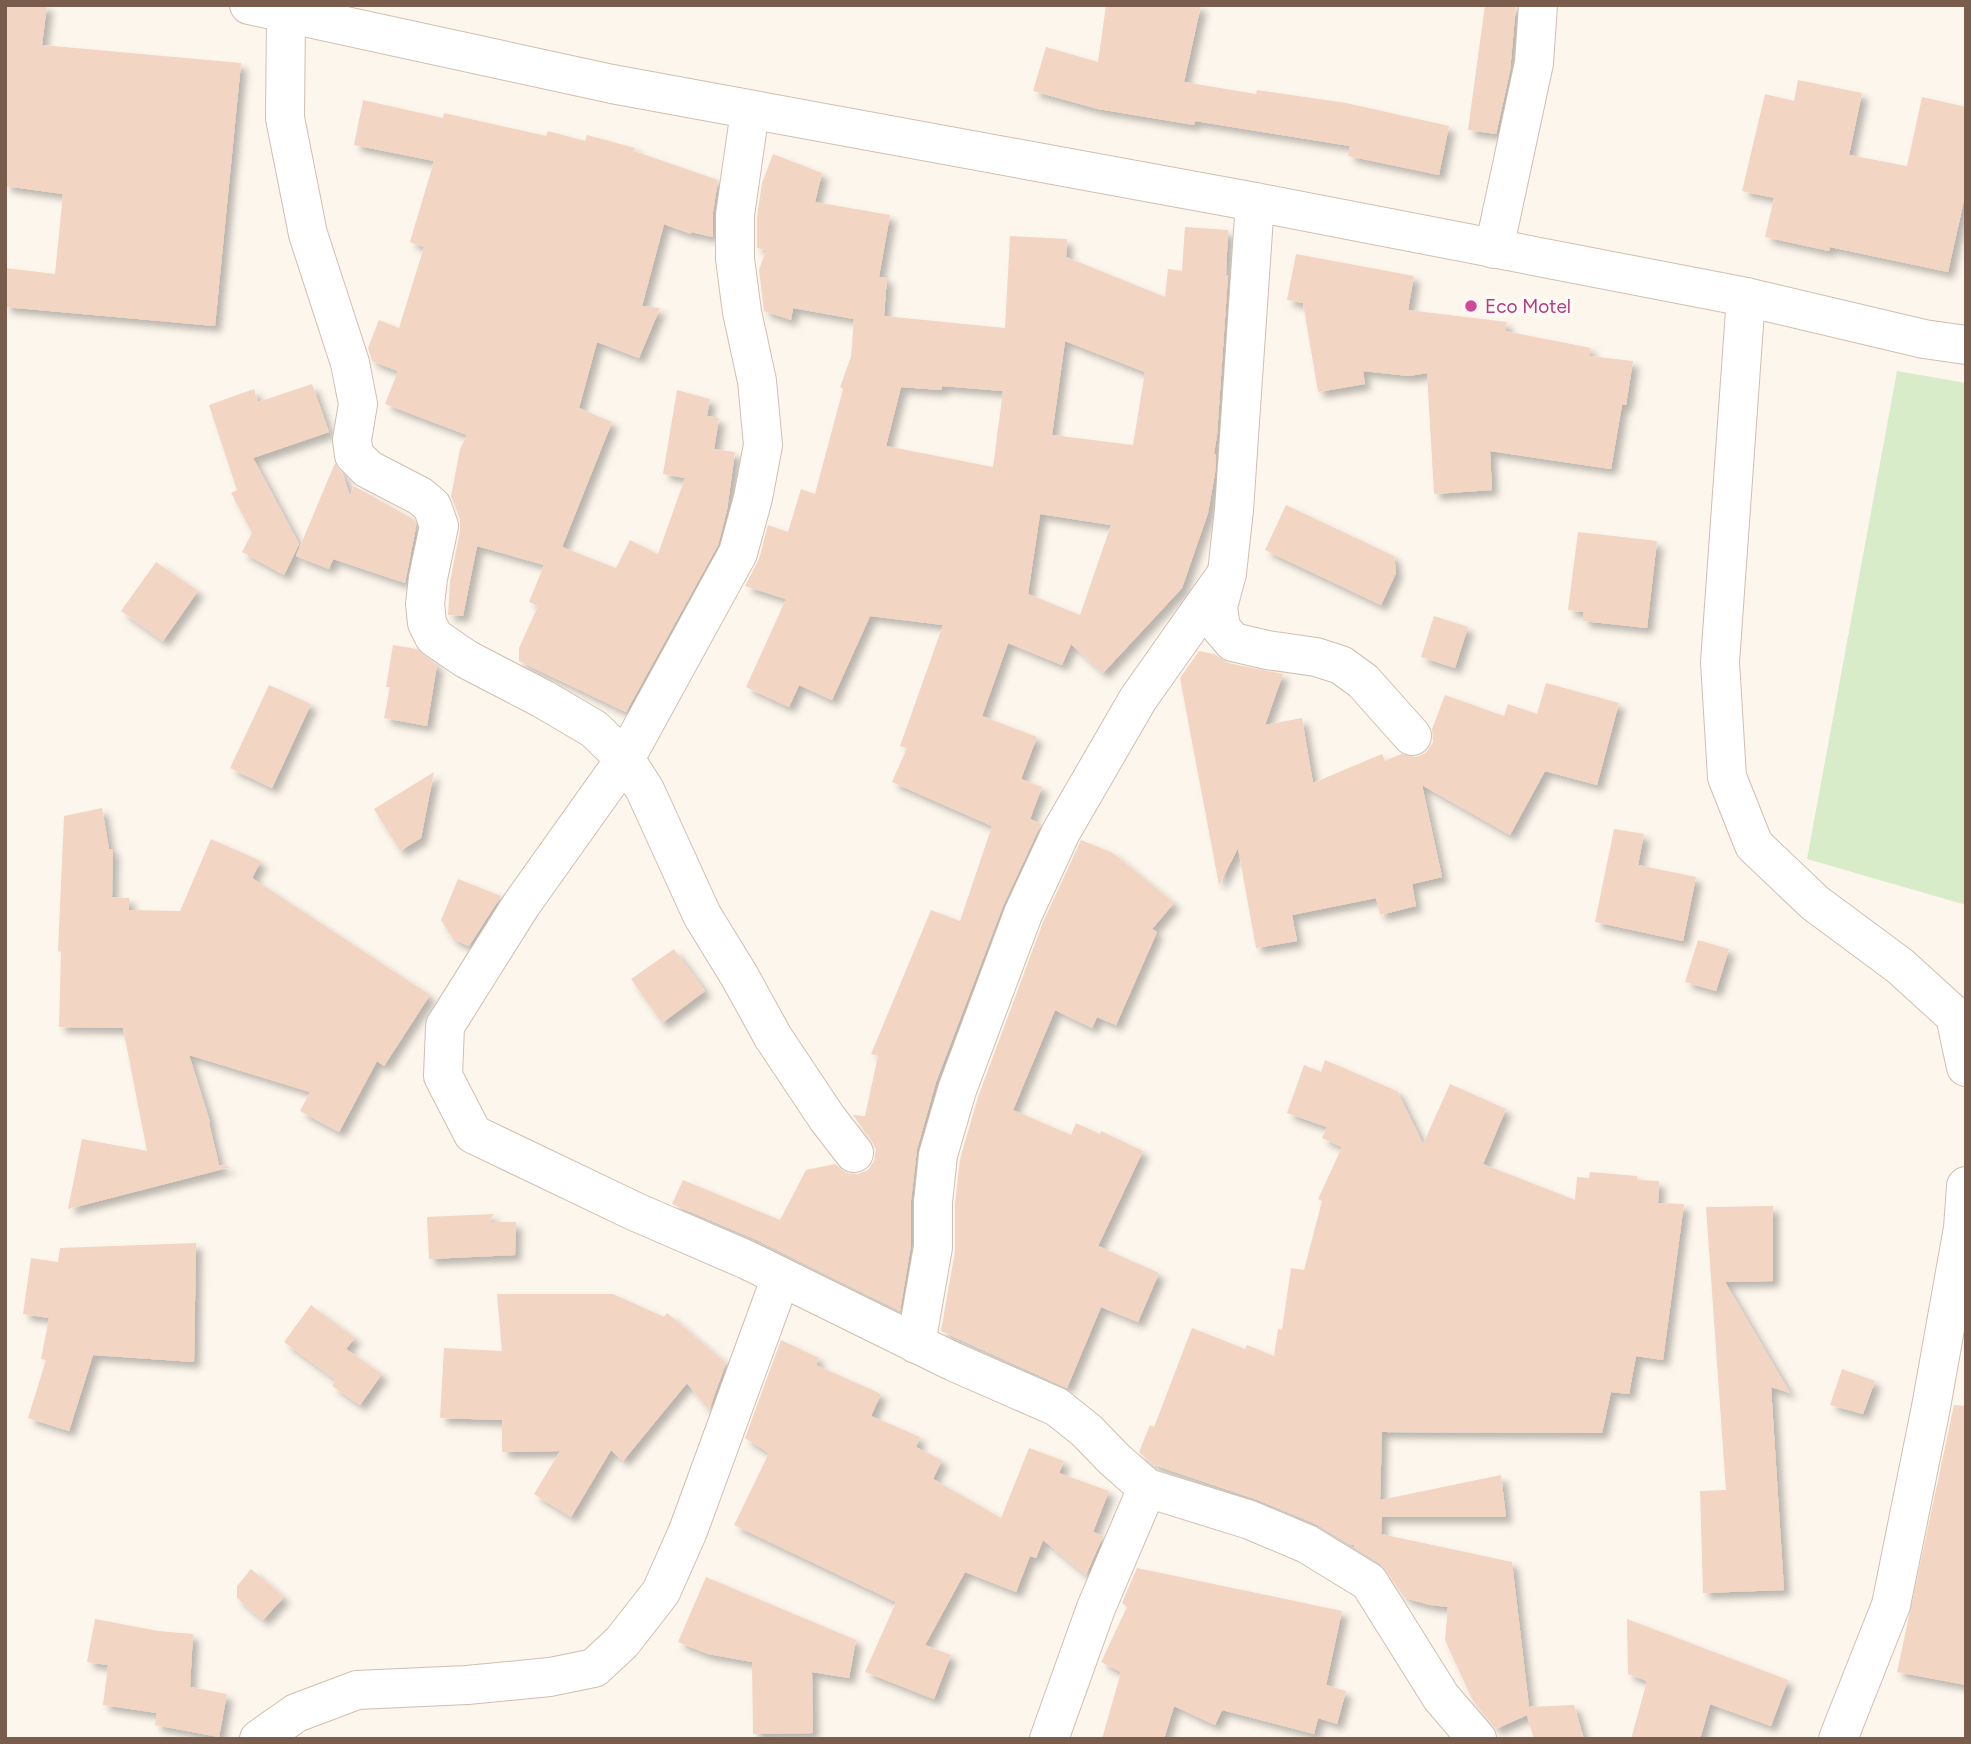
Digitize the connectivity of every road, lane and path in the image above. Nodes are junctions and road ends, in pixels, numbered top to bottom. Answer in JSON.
{"nodes":[{"id":1,"x":249,"y":5,"type":"edge"},
{"id":2,"x":1538,"y":5,"type":"edge"},
{"id":3,"x":286,"y":14,"type":"junction"},
{"id":4,"x":750,"y":110,"type":"junction"},
{"id":5,"x":1255,"y":202,"type":"junction"},
{"id":6,"x":1494,"y":249,"type":"junction"},
{"id":7,"x":1746,"y":298,"type":"junction"},
{"id":8,"x":1966,"y":345,"type":"edge"},
{"id":9,"x":1227,"y":573,"type":"junction"},
{"id":10,"x":1412,"y":736,"type":"dead end"},
{"id":11,"x":625,"y":759,"type":"junction"},
{"id":12,"x":1966,"y":1067,"type":"edge"},
{"id":13,"x":854,"y":1153,"type":"dead end"},
{"id":14,"x":1966,"y":1186,"type":"edge"},
{"id":15,"x":781,"y":1277,"type":"junction"},
{"id":16,"x":916,"y":1344,"type":"junction"},
{"id":17,"x":1147,"y":1488,"type":"junction"},
{"id":18,"x":259,"y":1739,"type":"edge"},
{"id":19,"x":1049,"y":1739,"type":"edge"},
{"id":20,"x":1477,"y":1739,"type":"edge"},
{"id":21,"x":1838,"y":1739,"type":"edge"}],
"edges":[{"from":1,"to":3,"type":"street"},
{"from":2,"to":6,"type":"street"},
{"from":3,"to":4,"type":"street"},
{"from":3,"to":11,"type":"street"},
{"from":4,"to":5,"type":"street"},
{"from":4,"to":11,"type":"street"},
{"from":5,"to":6,"type":"street"},
{"from":5,"to":9,"type":"street"},
{"from":6,"to":7,"type":"street"},
{"from":7,"to":8,"type":"street"},
{"from":7,"to":12,"type":"street"},
{"from":9,"to":10,"type":"street"},
{"from":9,"to":16,"type":"street"},
{"from":11,"to":13,"type":"street"},
{"from":11,"to":15,"type":"street"},
{"from":14,"to":21,"type":"street"},
{"from":15,"to":16,"type":"street"},
{"from":15,"to":18,"type":"street"},
{"from":16,"to":17,"type":"street"},
{"from":17,"to":19,"type":"street"},
{"from":17,"to":20,"type":"street"}]}
